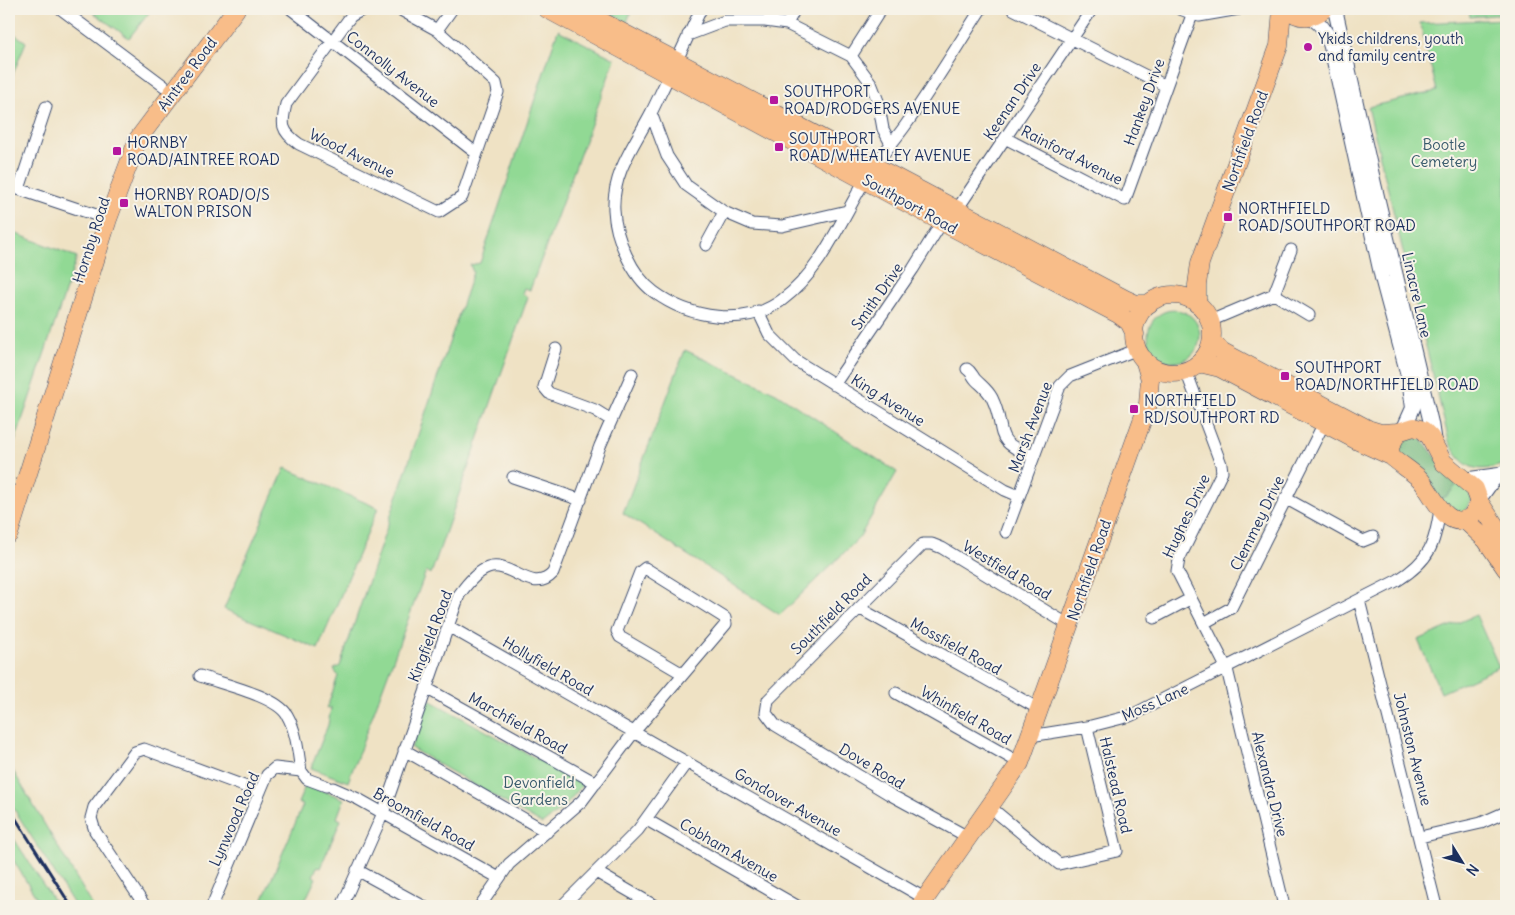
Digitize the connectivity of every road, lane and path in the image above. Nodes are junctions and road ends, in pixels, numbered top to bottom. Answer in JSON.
{"nodes":[{"id":1,"x":62,"y":9,"type":"edge"},
{"id":2,"x":224,"y":9,"type":"edge"},
{"id":3,"x":236,"y":9,"type":"edge"},
{"id":4,"x":291,"y":9,"type":"edge"},
{"id":5,"x":364,"y":9,"type":"edge"},
{"id":6,"x":399,"y":9,"type":"edge"},
{"id":7,"x":452,"y":9,"type":"edge"},
{"id":8,"x":547,"y":9,"type":"edge"},
{"id":9,"x":578,"y":9,"type":"edge"},
{"id":10,"x":701,"y":9,"type":"edge"},
{"id":11,"x":795,"y":9,"type":"edge"},
{"id":12,"x":881,"y":9,"type":"edge"},
{"id":13,"x":981,"y":9,"type":"edge"},
{"id":14,"x":1013,"y":9,"type":"edge"},
{"id":15,"x":1092,"y":9,"type":"edge"},
{"id":16,"x":1180,"y":9,"type":"edge"},
{"id":17,"x":1239,"y":9,"type":"edge"},
{"id":18,"x":1282,"y":9,"type":"edge"},
{"id":19,"x":1288,"y":9,"type":"edge"},
{"id":20,"x":1335,"y":9,"type":"edge"},
{"id":21,"x":1313,"y":14,"type":"edge"},
{"id":22,"x":1192,"y":15,"type":"junction"},
{"id":23,"x":787,"y":24,"type":"junction"},
{"id":24,"x":437,"y":30,"type":"junction"},
{"id":25,"x":688,"y":35,"type":"junction"},
{"id":26,"x":1072,"y":38,"type":"junction"},
{"id":27,"x":332,"y":41,"type":"junction"},
{"id":28,"x":1279,"y":46,"type":"junction"},
{"id":29,"x":851,"y":56,"type":"junction"},
{"id":30,"x":672,"y":69,"type":"junction"},
{"id":31,"x":164,"y":86,"type":"junction"},
{"id":32,"x":1166,"y":86,"type":"junction"},
{"id":33,"x":46,"y":107,"type":"dead end"},
{"id":34,"x":651,"y":113,"type":"junction"},
{"id":35,"x":1005,"y":138,"type":"junction"},
{"id":36,"x":138,"y":139,"type":"joint"},
{"id":37,"x":891,"y":144,"type":"junction"},
{"id":38,"x":476,"y":153,"type":"junction"},
{"id":39,"x":866,"y":179,"type":"junction"},
{"id":40,"x":14,"y":188,"type":"edge"},
{"id":41,"x":1125,"y":200,"type":"joint"},
{"id":42,"x":847,"y":211,"type":"junction"},
{"id":43,"x":956,"y":211,"type":"junction"},
{"id":44,"x":724,"y":212,"type":"junction"},
{"id":45,"x":103,"y":218,"type":"junction"},
{"id":46,"x":942,"y":222,"type":"junction"},
{"id":47,"x":706,"y":245,"type":"dead end"},
{"id":48,"x":1291,"y":250,"type":"dead end"},
{"id":49,"x":1200,"y":263,"type":"junction"},
{"id":50,"x":1274,"y":294,"type":"junction"},
{"id":51,"x":1170,"y":296,"type":"junction"},
{"id":52,"x":1149,"y":304,"type":"junction"},
{"id":53,"x":1197,"y":304,"type":"junction"},
{"id":54,"x":758,"y":311,"type":"junction"},
{"id":55,"x":1309,"y":315,"type":"dead end"},
{"id":56,"x":1210,"y":322,"type":"junction"},
{"id":57,"x":1211,"y":342,"type":"junction"},
{"id":58,"x":1139,"y":347,"type":"junction"},
{"id":59,"x":556,"y":349,"type":"dead end"},
{"id":60,"x":967,"y":369,"type":"dead end"},
{"id":61,"x":1187,"y":369,"type":"junction"},
{"id":62,"x":632,"y":374,"type":"dead end"},
{"id":63,"x":834,"y":385,"type":"junction"},
{"id":64,"x":1148,"y":404,"type":"junction"},
{"id":65,"x":611,"y":420,"type":"junction"},
{"id":66,"x":1324,"y":423,"type":"junction"},
{"id":67,"x":1401,"y":430,"type":"junction"},
{"id":68,"x":1434,"y":443,"type":"junction"},
{"id":69,"x":1033,"y":456,"type":"junction"},
{"id":70,"x":1391,"y":456,"type":"junction"},
{"id":71,"x":1502,"y":473,"type":"edge"},
{"id":72,"x":511,"y":476,"type":"dead end"},
{"id":73,"x":1463,"y":480,"type":"junction"},
{"id":74,"x":1019,"y":496,"type":"junction"},
{"id":75,"x":9,"y":497,"type":"edge"},
{"id":76,"x":1285,"y":498,"type":"junction"},
{"id":77,"x":581,"y":500,"type":"junction"},
{"id":78,"x":1480,"y":500,"type":"junction"},
{"id":79,"x":1440,"y":508,"type":"junction"},
{"id":80,"x":1461,"y":521,"type":"junction"},
{"id":81,"x":1006,"y":532,"type":"dead end"},
{"id":82,"x":9,"y":534,"type":"edge"},
{"id":83,"x":1436,"y":534,"type":"junction"},
{"id":84,"x":1373,"y":537,"type":"dead end"},
{"id":85,"x":1506,"y":542,"type":"edge"},
{"id":86,"x":928,"y":544,"type":"joint"},
{"id":87,"x":1506,"y":569,"type":"edge"},
{"id":88,"x":1190,"y":599,"type":"junction"},
{"id":89,"x":1359,"y":600,"type":"junction"},
{"id":90,"x":859,"y":608,"type":"junction"},
{"id":91,"x":1154,"y":618,"type":"dead end"},
{"id":92,"x":1204,"y":623,"type":"junction"},
{"id":93,"x":1069,"y":625,"type":"junction"},
{"id":94,"x":448,"y":626,"type":"junction"},
{"id":95,"x":1227,"y":668,"type":"junction"},
{"id":96,"x":683,"y":674,"type":"junction"},
{"id":97,"x":200,"y":676,"type":"dead end"},
{"id":98,"x":426,"y":688,"type":"junction"},
{"id":99,"x":896,"y":692,"type":"dead end"},
{"id":100,"x":1038,"y":709,"type":"junction"},
{"id":101,"x":766,"y":713,"type":"joint"},
{"id":102,"x":1087,"y":727,"type":"junction"},
{"id":103,"x":634,"y":732,"type":"junction"},
{"id":104,"x":1030,"y":736,"type":"junction"},
{"id":105,"x":404,"y":750,"type":"junction"},
{"id":106,"x":688,"y":762,"type":"junction"},
{"id":107,"x":1020,"y":763,"type":"junction"},
{"id":108,"x":304,"y":775,"type":"junction"},
{"id":109,"x":596,"y":784,"type":"junction"},
{"id":110,"x":329,"y":787,"type":"joint"},
{"id":111,"x":260,"y":792,"type":"junction"},
{"id":112,"x":990,"y":807,"type":"junction"},
{"id":113,"x":1506,"y":812,"type":"edge"},
{"id":114,"x":383,"y":813,"type":"junction"},
{"id":115,"x":647,"y":820,"type":"junction"},
{"id":116,"x":547,"y":832,"type":"junction"},
{"id":117,"x":968,"y":837,"type":"junction"},
{"id":118,"x":1420,"y":837,"type":"junction"},
{"id":119,"x":358,"y":870,"type":"junction"},
{"id":120,"x":596,"y":872,"type":"junction"},
{"id":121,"x":499,"y":878,"type":"junction"},
{"id":122,"x":923,"y":902,"type":"edge"},
{"id":123,"x":145,"y":906,"type":"edge"},
{"id":124,"x":212,"y":906,"type":"edge"},
{"id":125,"x":342,"y":906,"type":"edge"},
{"id":126,"x":422,"y":906,"type":"edge"},
{"id":127,"x":480,"y":906,"type":"edge"},
{"id":128,"x":562,"y":906,"type":"edge"},
{"id":129,"x":655,"y":906,"type":"edge"},
{"id":130,"x":797,"y":906,"type":"edge"},
{"id":131,"x":1284,"y":906,"type":"edge"},
{"id":132,"x":1436,"y":906,"type":"edge"}],
"edges":[{"from":1,"to":31,"type":"street"},
{"from":2,"to":31,"type":"main road","name":"Hornby Road"},
{"from":3,"to":36,"type":"main road","name":"Aintree Road"},
{"from":4,"to":27,"type":"street","name":"Connolly Avenue"},
{"from":5,"to":27,"type":"street"},
{"from":6,"to":24,"type":"street"},
{"from":7,"to":24,"type":"street"},
{"from":8,"to":30,"type":"main road","name":"Southport Road"},
{"from":9,"to":30,"type":"main road","name":"Southport Road"},
{"from":10,"to":25,"type":"street"},
{"from":11,"to":23,"type":"street"},
{"from":12,"to":29,"type":"street"},
{"from":13,"to":37,"type":"street"},
{"from":14,"to":26,"type":"street"},
{"from":15,"to":26,"type":"street","name":"Keenan Drive"},
{"from":16,"to":22,"type":"street"},
{"from":17,"to":22,"type":"street"},
{"from":18,"to":28,"type":"main road","name":"Northfield Road"},
{"from":19,"to":21,"type":"main road"},
{"from":20,"to":68,"type":"street","name":"Linacre Lane"},
{"from":21,"to":28,"type":"main road","name":"Northfield Road"},
{"from":21,"to":67,"type":"street","name":"Linacre Lane"},
{"from":22,"to":32,"type":"street","name":"Hankey Drive"},
{"from":23,"to":25,"type":"street"},
{"from":23,"to":29,"type":"street"},
{"from":24,"to":38,"type":"street"},
{"from":25,"to":30,"type":"street"},
{"from":26,"to":32,"type":"street"},
{"from":26,"to":35,"type":"street","name":"Keenan Drive"},
{"from":27,"to":38,"type":"street","name":"Connolly Avenue"},
{"from":27,"to":38,"type":"street","name":"Wood Avenue"},
{"from":28,"to":49,"type":"main road","name":"Northfield Road"},
{"from":29,"to":37,"type":"street"},
{"from":30,"to":34,"type":"street"},
{"from":30,"to":39,"type":"main road","name":"Southport Road"},
{"from":31,"to":45,"type":"main road","name":"Hornby Road"},
{"from":32,"to":41,"type":"street","name":"Hankey Drive"},
{"from":33,"to":40,"type":"street"},
{"from":34,"to":44,"type":"street"},
{"from":34,"to":54,"type":"street"},
{"from":35,"to":41,"type":"street","name":"Rainford Avenue"},
{"from":35,"to":43,"type":"street","name":"Keenan Drive"},
{"from":36,"to":45,"type":"main road","name":"Hornby Road"},
{"from":37,"to":39,"type":"street"},
{"from":39,"to":42,"type":"street"},
{"from":39,"to":43,"type":"main road","name":"Southport Road"},
{"from":39,"to":46,"type":"main road","name":"Southport Road"},
{"from":40,"to":45,"type":"street"},
{"from":42,"to":44,"type":"street"},
{"from":42,"to":54,"type":"street"},
{"from":43,"to":52,"type":"main road","name":"Southport Road"},
{"from":44,"to":47,"type":"street"},
{"from":45,"to":75,"type":"main road","name":"Hornby Road"},
{"from":45,"to":82,"type":"main road","name":"Hornby Road"},
{"from":46,"to":58,"type":"main road","name":"Southport Road"},
{"from":46,"to":63,"type":"street","name":"Smith Drive"},
{"from":48,"to":50,"type":"street"},
{"from":49,"to":51,"type":"main road","name":"Northfield Road"},
{"from":49,"to":53,"type":"main road","name":"Northfield Road"},
{"from":50,"to":55,"type":"street"},
{"from":50,"to":56,"type":"street"},
{"from":51,"to":52,"type":"main road"},
{"from":51,"to":53,"type":"main road"},
{"from":52,"to":58,"type":"main road"},
{"from":53,"to":56,"type":"main road"},
{"from":54,"to":63,"type":"street","name":"King Avenue"},
{"from":56,"to":57,"type":"main road"},
{"from":57,"to":61,"type":"main road"},
{"from":57,"to":67,"type":"main road"},
{"from":58,"to":61,"type":"main road"},
{"from":58,"to":64,"type":"main road","name":"Northfield Road"},
{"from":58,"to":69,"type":"street","name":"Marsh Avenue"},
{"from":59,"to":65,"type":"street"},
{"from":60,"to":69,"type":"street"},
{"from":61,"to":64,"type":"main road","name":"Northfield Road"},
{"from":61,"to":66,"type":"main road"},
{"from":61,"to":88,"type":"street","name":"Hughes Drive"},
{"from":62,"to":65,"type":"street","name":"Kingfield Road"},
{"from":63,"to":74,"type":"street","name":"King Avenue"},
{"from":64,"to":93,"type":"main road","name":"Northfield Road"},
{"from":65,"to":77,"type":"street","name":"Kingfield Road"},
{"from":66,"to":70,"type":"main road"},
{"from":66,"to":76,"type":"street","name":"Clemmey Drive"},
{"from":67,"to":68,"type":"main road"},
{"from":67,"to":70,"type":"main road"},
{"from":68,"to":73,"type":"main road"},
{"from":69,"to":74,"type":"street","name":"Marsh Avenue"},
{"from":70,"to":79,"type":"main road"},
{"from":71,"to":73,"type":"street"},
{"from":71,"to":78,"type":"street"},
{"from":72,"to":77,"type":"street"},
{"from":73,"to":78,"type":"main road"},
{"from":74,"to":81,"type":"street","name":"Marsh Avenue"},
{"from":76,"to":84,"type":"street"},
{"from":76,"to":92,"type":"street","name":"Clemmey Drive"},
{"from":77,"to":94,"type":"street","name":"Kingfield Road"},
{"from":78,"to":80,"type":"main road"},
{"from":78,"to":85,"type":"main road"},
{"from":79,"to":80,"type":"main road"},
{"from":79,"to":83,"type":"street","name":"Moss Lane"},
{"from":80,"to":83,"type":"street"},
{"from":80,"to":87,"type":"main road"},
{"from":83,"to":89,"type":"street","name":"Moss Lane"},
{"from":86,"to":90,"type":"street","name":"Southfield Road"},
{"from":86,"to":93,"type":"street","name":"Westfield Road"},
{"from":88,"to":91,"type":"street"},
{"from":88,"to":92,"type":"street","name":"Hughes Drive"},
{"from":89,"to":95,"type":"street","name":"Moss Lane"},
{"from":89,"to":118,"type":"street","name":"Johnston Avenue"},
{"from":90,"to":100,"type":"street","name":"Mossfield Road"},
{"from":90,"to":101,"type":"street","name":"Southfield Road"},
{"from":92,"to":95,"type":"street","name":"Hughes Drive"},
{"from":93,"to":100,"type":"main road","name":"Northfield Road"},
{"from":94,"to":98,"type":"street","name":"Kingfield Road"},
{"from":94,"to":103,"type":"street","name":"Hollyfield Road"},
{"from":95,"to":102,"type":"street","name":"Moss Lane"},
{"from":95,"to":131,"type":"street","name":"Alexandra Drive"},
{"from":96,"to":96,"type":"street"},
{"from":96,"to":103,"type":"street"},
{"from":97,"to":108,"type":"street"},
{"from":98,"to":105,"type":"street","name":"Kingfield Road"},
{"from":98,"to":109,"type":"street","name":"Marchfield Road"},
{"from":99,"to":107,"type":"street","name":"Whinfield Road"},
{"from":100,"to":104,"type":"main road","name":"Northfield Road"},
{"from":101,"to":117,"type":"street","name":"Dove Road"},
{"from":102,"to":104,"type":"street","name":"Moss Lane"},
{"from":102,"to":112,"type":"street","name":"Halstead Road"},
{"from":103,"to":106,"type":"street","name":"Gondover Avenue"},
{"from":103,"to":109,"type":"street"},
{"from":104,"to":107,"type":"main road"},
{"from":105,"to":114,"type":"street","name":"Kingfield Road"},
{"from":105,"to":116,"type":"street"},
{"from":106,"to":115,"type":"street"},
{"from":106,"to":122,"type":"street","name":"Gondover Avenue"},
{"from":107,"to":112,"type":"main road"},
{"from":108,"to":110,"type":"street","name":"Lynwood Road"},
{"from":108,"to":111,"type":"street","name":"Lynwood Road"},
{"from":109,"to":116,"type":"street"},
{"from":110,"to":114,"type":"street","name":"Broomfield Road"},
{"from":111,"to":123,"type":"street"},
{"from":111,"to":124,"type":"street","name":"Lynwood Road"},
{"from":112,"to":117,"type":"main road"},
{"from":113,"to":118,"type":"street"},
{"from":114,"to":119,"type":"street","name":"Kingfield Road"},
{"from":114,"to":121,"type":"street","name":"Broomfield Road"},
{"from":115,"to":120,"type":"street"},
{"from":115,"to":130,"type":"street","name":"Cobham Avenue"},
{"from":116,"to":121,"type":"street"},
{"from":117,"to":122,"type":"main road"},
{"from":118,"to":132,"type":"street","name":"Johnston Avenue"},
{"from":119,"to":125,"type":"street","name":"Kingfield Road"},
{"from":119,"to":126,"type":"street"},
{"from":120,"to":128,"type":"street"},
{"from":120,"to":129,"type":"street"},
{"from":121,"to":127,"type":"street"}]}
